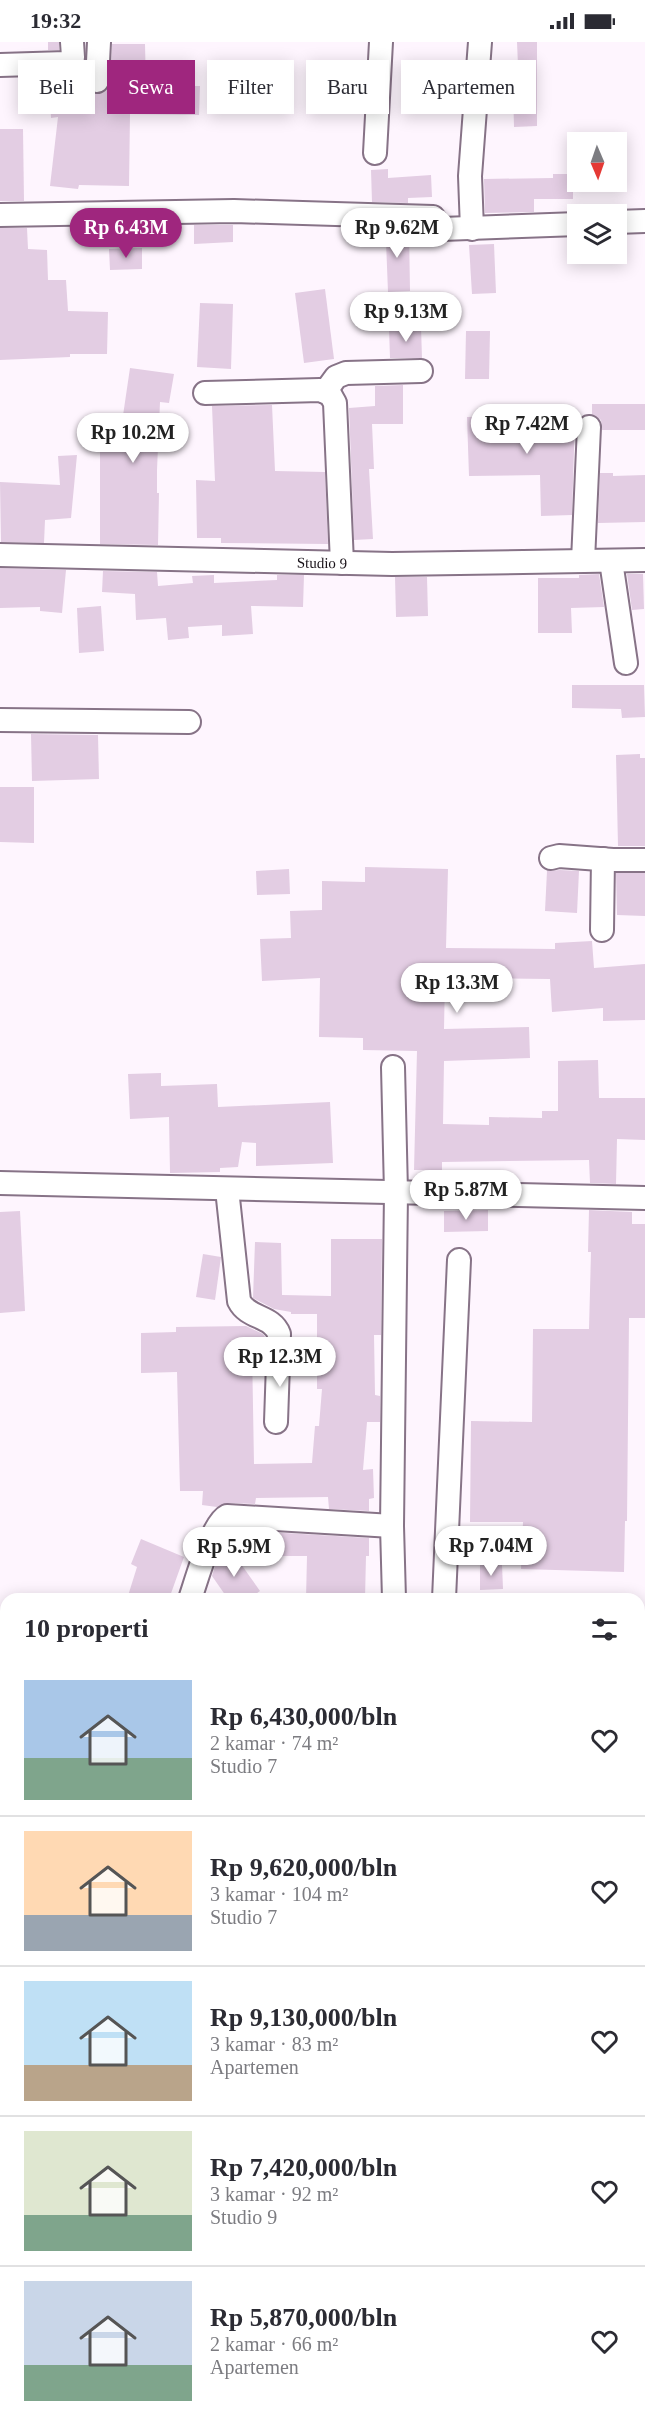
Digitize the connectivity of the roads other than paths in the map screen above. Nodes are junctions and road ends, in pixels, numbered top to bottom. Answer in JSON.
{"nodes":[{"id":1,"x":72,"y":42,"type":"edge"},
{"id":2,"x":99,"y":42,"type":"edge"},
{"id":3,"x":381,"y":42,"type":"edge"},
{"id":4,"x":480,"y":42,"type":"edge"},
{"id":5,"x":0,"y":65,"type":"edge"},
{"id":6,"x":97,"y":81,"type":"dead end"},
{"id":7,"x":375,"y":153,"type":"dead end"},
{"id":8,"x":0,"y":215,"type":"edge"},
{"id":9,"x":645,"y":221,"type":"edge"},
{"id":10,"x":627,"y":222,"type":"edge"},
{"id":11,"x":567,"y":225,"type":"edge"},
{"id":12,"x":472,"y":229,"type":"junction"},
{"id":13,"x":421,"y":371,"type":"dead end"},
{"id":14,"x":325,"y":392,"type":"junction"},
{"id":15,"x":205,"y":393,"type":"dead end"},
{"id":16,"x":589,"y":427,"type":"dead end"},
{"id":17,"x":0,"y":555,"type":"edge"},
{"id":18,"x":645,"y":560,"type":"edge"},
{"id":19,"x":583,"y":561,"type":"junction"},
{"id":20,"x":611,"y":561,"type":"junction"},
{"id":21,"x":342,"y":563,"type":"junction"},
{"id":22,"x":626,"y":663,"type":"dead end"},
{"id":23,"x":0,"y":720,"type":"edge"},
{"id":24,"x":189,"y":722,"type":"dead end"},
{"id":25,"x":551,"y":858,"type":"dead end"},
{"id":26,"x":603,"y":859,"type":"junction"},
{"id":27,"x":645,"y":860,"type":"edge"},
{"id":28,"x":602,"y":930,"type":"dead end"},
{"id":29,"x":393,"y":1067,"type":"dead end"},
{"id":30,"x":0,"y":1183,"type":"edge"},
{"id":31,"x":227,"y":1189,"type":"junction"},
{"id":32,"x":396,"y":1192,"type":"junction"},
{"id":33,"x":645,"y":1198,"type":"edge"},
{"id":34,"x":459,"y":1260,"type":"dead end"},
{"id":35,"x":276,"y":1422,"type":"dead end"},
{"id":36,"x":392,"y":1526,"type":"junction"},
{"id":37,"x":192,"y":1593,"type":"edge"},
{"id":38,"x":394,"y":1593,"type":"edge"},
{"id":39,"x":444,"y":1593,"type":"edge"}],
"edges":[{"from":1,"to":5,"type":"street"},
{"from":2,"to":6,"type":"street"},
{"from":3,"to":7,"type":"street"},
{"from":4,"to":12,"type":"street"},
{"from":8,"to":12,"type":"street"},
{"from":9,"to":10,"type":"street"},
{"from":11,"to":12,"type":"street"},
{"from":13,"to":14,"type":"street"},
{"from":14,"to":15,"type":"street"},
{"from":14,"to":21,"type":"street"},
{"from":16,"to":19,"type":"street"},
{"from":17,"to":21,"type":"street","name":"Studio 9"},
{"from":18,"to":20,"type":"street","name":"Studio 9"},
{"from":19,"to":20,"type":"street","name":"Studio 9"},
{"from":19,"to":21,"type":"street","name":"Studio 9"},
{"from":20,"to":22,"type":"street"},
{"from":23,"to":24,"type":"street"},
{"from":25,"to":26,"type":"street"},
{"from":26,"to":27,"type":"street"},
{"from":26,"to":28,"type":"street"},
{"from":29,"to":32,"type":"street"},
{"from":30,"to":31,"type":"street"},
{"from":31,"to":32,"type":"street"},
{"from":31,"to":35,"type":"street"},
{"from":32,"to":33,"type":"street"},
{"from":32,"to":36,"type":"street"},
{"from":34,"to":39,"type":"street"},
{"from":36,"to":37,"type":"street"},
{"from":36,"to":38,"type":"street"}]}
